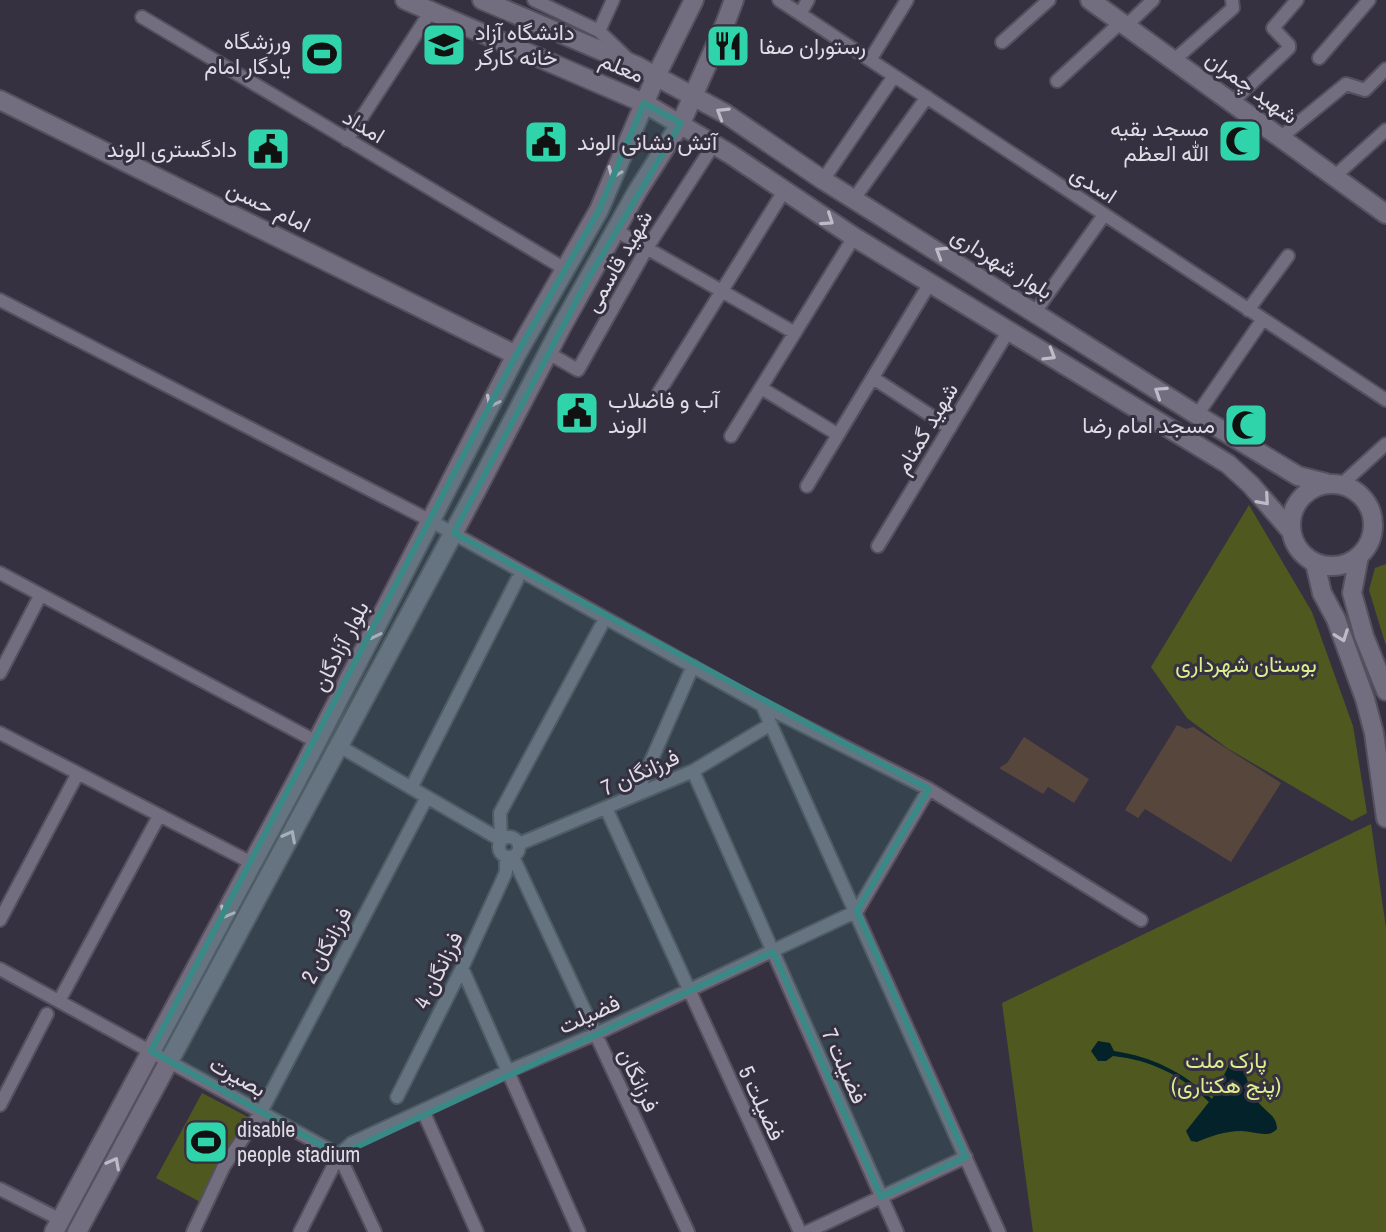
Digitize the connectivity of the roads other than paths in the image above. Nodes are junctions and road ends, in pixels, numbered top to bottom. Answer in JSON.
{"nodes":[{"id":1,"x":405,"y":0,"type":"edge"},
{"id":2,"x":482,"y":0,"type":"edge"},
{"id":3,"x":613,"y":0,"type":"edge"},
{"id":4,"x":694,"y":0,"type":"edge"},
{"id":5,"x":734,"y":0,"type":"edge"},
{"id":6,"x":779,"y":0,"type":"edge"},
{"id":7,"x":808,"y":0,"type":"edge"},
{"id":8,"x":907,"y":0,"type":"edge"},
{"id":9,"x":1049,"y":0,"type":"edge"},
{"id":10,"x":1090,"y":0,"type":"edge"},
{"id":11,"x":1153,"y":0,"type":"edge"},
{"id":12,"x":1232,"y":0,"type":"edge"},
{"id":13,"x":1297,"y":0,"type":"edge"},
{"id":14,"x":1369,"y":0,"type":"edge"},
{"id":15,"x":542,"y":1,"type":"edge"},
{"id":16,"x":431,"y":11,"type":"junction"},
{"id":17,"x":800,"y":14,"type":"junction"},
{"id":18,"x":142,"y":17,"type":"dead end"},
{"id":19,"x":1123,"y":24,"type":"junction"},
{"id":20,"x":599,"y":31,"type":"junction"},
{"id":21,"x":1002,"y":42,"type":"dead end"},
{"id":22,"x":1319,"y":58,"type":"dead end"},
{"id":23,"x":870,"y":60,"type":"junction"},
{"id":24,"x":1173,"y":61,"type":"junction"},
{"id":25,"x":635,"y":65,"type":"junction"},
{"id":26,"x":1386,"y":69,"type":"edge"},
{"id":27,"x":656,"y":76,"type":"junction"},
{"id":28,"x":894,"y":76,"type":"junction"},
{"id":29,"x":1057,"y":81,"type":"dead end"},
{"id":30,"x":692,"y":96,"type":"junction"},
{"id":31,"x":927,"y":97,"type":"junction"},
{"id":32,"x":0,"y":100,"type":"edge"},
{"id":33,"x":1233,"y":101,"type":"junction"},
{"id":34,"x":644,"y":103,"type":"junction"},
{"id":35,"x":681,"y":123,"type":"junction"},
{"id":36,"x":1386,"y":130,"type":"edge"},
{"id":37,"x":1280,"y":138,"type":"junction"},
{"id":38,"x":347,"y":140,"type":"junction"},
{"id":39,"x":714,"y":144,"type":"junction"},
{"id":40,"x":1335,"y":176,"type":"junction"},
{"id":41,"x":823,"y":180,"type":"junction"},
{"id":42,"x":784,"y":191,"type":"junction"},
{"id":43,"x":853,"y":200,"type":"junction"},
{"id":44,"x":1386,"y":214,"type":"edge"},
{"id":45,"x":1104,"y":215,"type":"junction"},
{"id":46,"x":615,"y":230,"type":"junction"},
{"id":47,"x":854,"y":237,"type":"junction"},
{"id":48,"x":647,"y":248,"type":"junction"},
{"id":49,"x":1288,"y":256,"type":"dead end"},
{"id":50,"x":565,"y":269,"type":"junction"},
{"id":51,"x":930,"y":283,"type":"junction"},
{"id":52,"x":722,"y":291,"type":"junction"},
{"id":53,"x":0,"y":300,"type":"edge"},
{"id":54,"x":1248,"y":310,"type":"junction"},
{"id":55,"x":1035,"y":312,"type":"junction"},
{"id":56,"x":1263,"y":319,"type":"junction"},
{"id":57,"x":1009,"y":330,"type":"junction"},
{"id":58,"x":795,"y":333,"type":"junction"},
{"id":59,"x":548,"y":353,"type":"junction"},
{"id":60,"x":516,"y":355,"type":"junction"},
{"id":61,"x":873,"y":378,"type":"junction"},
{"id":62,"x":761,"y":388,"type":"junction"},
{"id":63,"x":659,"y":392,"type":"dead end"},
{"id":64,"x":1386,"y":400,"type":"edge"},
{"id":65,"x":1197,"y":415,"type":"junction"},
{"id":66,"x":950,"y":428,"type":"junction"},
{"id":67,"x":837,"y":434,"type":"junction"},
{"id":68,"x":731,"y":436,"type":"dead end"},
{"id":69,"x":1386,"y":444,"type":"edge"},
{"id":70,"x":807,"y":486,"type":"dead end"},
{"id":71,"x":1341,"y":486,"type":"junction"},
{"id":72,"x":1386,"y":513,"type":"edge"},
{"id":73,"x":431,"y":521,"type":"junction"},
{"id":74,"x":1291,"y":531,"type":"junction"},
{"id":75,"x":454,"y":533,"type":"junction"},
{"id":76,"x":878,"y":546,"type":"dead end"},
{"id":77,"x":1371,"y":549,"type":"edge"},
{"id":78,"x":1315,"y":563,"type":"junction"},
{"id":79,"x":0,"y":573,"type":"edge"},
{"id":80,"x":517,"y":580,"type":"dead end"},
{"id":81,"x":40,"y":596,"type":"junction"},
{"id":82,"x":601,"y":626,"type":"dead end"},
{"id":83,"x":693,"y":666,"type":"junction"},
{"id":84,"x":0,"y":673,"type":"edge"},
{"id":85,"x":1386,"y":691,"type":"edge"},
{"id":86,"x":762,"y":705,"type":"junction"},
{"id":87,"x":771,"y":724,"type":"junction"},
{"id":88,"x":0,"y":733,"type":"edge"},
{"id":89,"x":317,"y":742,"type":"junction"},
{"id":90,"x":339,"y":746,"type":"junction"},
{"id":91,"x":693,"y":771,"type":"junction"},
{"id":92,"x":78,"y":773,"type":"junction"},
{"id":93,"x":411,"y":788,"type":"junction"},
{"id":94,"x":929,"y":789,"type":"junction"},
{"id":95,"x":636,"y":795,"type":"junction"},
{"id":96,"x":427,"y":797,"type":"junction"},
{"id":97,"x":606,"y":808,"type":"junction"},
{"id":98,"x":159,"y":816,"type":"junction"},
{"id":99,"x":1386,"y":818,"type":"edge"},
{"id":100,"x":501,"y":840,"type":"junction"},
{"id":101,"x":519,"y":844,"type":"junction"},
{"id":102,"x":510,"y":858,"type":"junction"},
{"id":103,"x":252,"y":863,"type":"junction"},
{"id":104,"x":857,"y":911,"type":"junction"},
{"id":105,"x":0,"y":920,"type":"edge"},
{"id":106,"x":1141,"y":920,"type":"dead end"},
{"id":107,"x":773,"y":952,"type":"junction"},
{"id":108,"x":462,"y":968,"type":"junction"},
{"id":109,"x":0,"y":969,"type":"edge"},
{"id":110,"x":688,"y":991,"type":"junction"},
{"id":111,"x":59,"y":1001,"type":"junction"},
{"id":112,"x":47,"y":1014,"type":"dead end"},
{"id":113,"x":596,"y":1034,"type":"junction"},
{"id":114,"x":151,"y":1051,"type":"junction"},
{"id":115,"x":169,"y":1061,"type":"junction"},
{"id":116,"x":506,"y":1072,"type":"junction"},
{"id":117,"x":397,"y":1097,"type":"dead end"},
{"id":118,"x":0,"y":1105,"type":"edge"},
{"id":119,"x":423,"y":1111,"type":"junction"},
{"id":120,"x":261,"y":1112,"type":"junction"},
{"id":121,"x":339,"y":1155,"type":"junction"},
{"id":122,"x":966,"y":1157,"type":"junction"},
{"id":123,"x":0,"y":1189,"type":"edge"},
{"id":124,"x":881,"y":1197,"type":"junction"},
{"id":125,"x":58,"y":1226,"type":"edge"},
{"id":126,"x":77,"y":1232,"type":"edge"},
{"id":127,"x":193,"y":1232,"type":"edge"},
{"id":128,"x":300,"y":1232,"type":"edge"},
{"id":129,"x":375,"y":1232,"type":"edge"},
{"id":130,"x":477,"y":1232,"type":"edge"},
{"id":131,"x":579,"y":1232,"type":"edge"},
{"id":132,"x":688,"y":1232,"type":"edge"},
{"id":133,"x":800,"y":1232,"type":"edge"},
{"id":134,"x":807,"y":1232,"type":"edge"},
{"id":135,"x":897,"y":1232,"type":"edge"},
{"id":136,"x":999,"y":1232,"type":"edge"}],
"edges":[{"from":1,"to":16,"type":"street","name":"معلم"},
{"from":2,"to":25,"type":"street","name":"بلوار شهرداری"},
{"from":3,"to":20,"type":"street"},
{"from":4,"to":27,"type":"street","name":"بلوار آزادگان"},
{"from":5,"to":30,"type":"street","name":"بلوار آزادگان"},
{"from":6,"to":17,"type":"street","name":"اسدی"},
{"from":7,"to":17,"type":"street"},
{"from":8,"to":23,"type":"street"},
{"from":9,"to":21,"type":"street"},
{"from":10,"to":19,"type":"street","name":"شهید چمران"},
{"from":11,"to":19,"type":"street"},
{"from":12,"to":24,"type":"street"},
{"from":13,"to":33,"type":"street"},
{"from":14,"to":22,"type":"street"},
{"from":15,"to":20,"type":"street","name":"معلم"},
{"from":16,"to":34,"type":"street","name":"معلم"},
{"from":16,"to":38,"type":"street"},
{"from":17,"to":23,"type":"street","name":"اسدی"},
{"from":18,"to":38,"type":"street","name":"امداد"},
{"from":19,"to":24,"type":"street","name":"شهید چمران"},
{"from":19,"to":29,"type":"street"},
{"from":20,"to":25,"type":"street","name":"معلم"},
{"from":23,"to":28,"type":"street","name":"اسدی"},
{"from":24,"to":33,"type":"street","name":"شهید چمران"},
{"from":25,"to":27,"type":"street","name":"بلوار شهرداری"},
{"from":26,"to":37,"type":"street"},
{"from":27,"to":30,"type":"street","name":"بلوار شهرداری"},
{"from":27,"to":34,"type":"street","name":"بلوار آزادگان"},
{"from":28,"to":31,"type":"street","name":"اسدی"},
{"from":28,"to":41,"type":"street"},
{"from":30,"to":35,"type":"street","name":"بلوار آزادگان"},
{"from":41,"to":30,"type":"street","name":"بلوار شهرداری","one_way":true},
{"from":31,"to":43,"type":"street"},
{"from":31,"to":45,"type":"street","name":"اسدی"},
{"from":32,"to":60,"type":"street","name":"امام حسن"},
{"from":33,"to":37,"type":"street","name":"شهید چمران"},
{"from":34,"to":35,"type":"street"},
{"from":34,"to":50,"type":"street","name":"بلوار آزادگان","one_way":true},
{"from":35,"to":39,"type":"street"},
{"from":35,"to":46,"type":"street","name":"بلوار آزادگان"},
{"from":36,"to":40,"type":"street"},
{"from":37,"to":40,"type":"street","name":"شهید چمران"},
{"from":38,"to":50,"type":"street","name":"امداد"},
{"from":39,"to":42,"type":"street"},
{"from":39,"to":48,"type":"street","name":"شهید قاسمی"},
{"from":40,"to":44,"type":"street","name":"شهید چمران"},
{"from":41,"to":43,"type":"street","name":"بلوار شهرداری"},
{"from":42,"to":47,"type":"street","one_way":true},
{"from":42,"to":52,"type":"street"},
{"from":55,"to":43,"type":"street","name":"بلوار شهرداری","one_way":true},
{"from":45,"to":54,"type":"street","name":"اسدی"},
{"from":45,"to":55,"type":"street"},
{"from":46,"to":48,"type":"street"},
{"from":46,"to":59,"type":"street","name":"بلوار آزادگان"},
{"from":47,"to":51,"type":"street"},
{"from":47,"to":58,"type":"street"},
{"from":48,"to":52,"type":"street"},
{"from":48,"to":59,"type":"street","name":"شهید قاسمی"},
{"from":49,"to":54,"type":"street"},
{"from":50,"to":60,"type":"street","name":"بلوار آزادگان"},
{"from":51,"to":57,"type":"street"},
{"from":51,"to":61,"type":"street"},
{"from":52,"to":58,"type":"street"},
{"from":52,"to":63,"type":"street"},
{"from":53,"to":73,"type":"street"},
{"from":54,"to":56,"type":"street","name":"اسدی"},
{"from":65,"to":55,"type":"street","name":"بلوار شهرداری","one_way":true},
{"from":56,"to":64,"type":"street","name":"اسدی"},
{"from":56,"to":65,"type":"street"},
{"from":57,"to":66,"type":"street","name":"شهید گمنام"},
{"from":57,"to":74,"type":"street","one_way":true},
{"from":58,"to":62,"type":"street"},
{"from":59,"to":75,"type":"street","name":"بلوار آزادگان"},
{"from":60,"to":73,"type":"street","name":"بلوار آزادگان","one_way":true},
{"from":61,"to":66,"type":"street"},
{"from":61,"to":67,"type":"street"},
{"from":62,"to":67,"type":"street"},
{"from":62,"to":68,"type":"street"},
{"from":65,"to":71,"type":"street","name":"بلوار شهرداری"},
{"from":66,"to":76,"type":"street","name":"شهید گمنام"},
{"from":67,"to":70,"type":"street"},
{"from":69,"to":71,"type":"street"},
{"from":71,"to":72,"type":"street"},
{"from":71,"to":74,"type":"street"},
{"from":71,"to":77,"type":"street"},
{"from":73,"to":75,"type":"street"},
{"from":73,"to":89,"type":"street","name":"بلوار آزادگان","one_way":true},
{"from":74,"to":78,"type":"street"},
{"from":75,"to":83,"type":"street"},
{"from":75,"to":90,"type":"street","name":"بلوار آزادگان"},
{"from":77,"to":78,"type":"street"},
{"from":77,"to":85,"type":"street"},
{"from":78,"to":99,"type":"street","one_way":true},
{"from":79,"to":81,"type":"street"},
{"from":80,"to":93,"type":"street"},
{"from":81,"to":84,"type":"street"},
{"from":81,"to":89,"type":"street"},
{"from":82,"to":100,"type":"street"},
{"from":83,"to":86,"type":"street"},
{"from":83,"to":95,"type":"street"},
{"from":86,"to":87,"type":"street"},
{"from":86,"to":94,"type":"street"},
{"from":87,"to":91,"type":"street","name":"فرزانگان 7"},
{"from":87,"to":104,"type":"street"},
{"from":88,"to":92,"type":"street"},
{"from":89,"to":103,"type":"street","name":"بلوار آزادگان"},
{"from":90,"to":93,"type":"street"},
{"from":115,"to":90,"type":"street","name":"بلوار آزادگان","one_way":true},
{"from":91,"to":95,"type":"street","name":"فرزانگان 7"},
{"from":91,"to":107,"type":"street","name":"فضیلت 7"},
{"from":92,"to":98,"type":"street"},
{"from":92,"to":105,"type":"street"},
{"from":93,"to":96,"type":"street"},
{"from":94,"to":104,"type":"street"},
{"from":94,"to":106,"type":"street"},
{"from":95,"to":97,"type":"street","name":"فرزانگان 7"},
{"from":96,"to":100,"type":"street"},
{"from":96,"to":120,"type":"street","name":"فرزانگان 2"},
{"from":97,"to":101,"type":"street","name":"فرزانگان 7"},
{"from":97,"to":110,"type":"street","name":"فضیلت 5"},
{"from":98,"to":103,"type":"street"},
{"from":98,"to":111,"type":"street"},
{"from":100,"to":101,"type":"street"},
{"from":100,"to":102,"type":"street"},
{"from":101,"to":102,"type":"street"},
{"from":102,"to":108,"type":"street","name":"فرزانگان 4"},
{"from":102,"to":113,"type":"street","name":"فرزانگان"},
{"from":103,"to":114,"type":"street","name":"بلوار آزادگان","one_way":true},
{"from":104,"to":107,"type":"street","name":"فضیلت"},
{"from":104,"to":122,"type":"street"},
{"from":107,"to":110,"type":"street","name":"فضیلت"},
{"from":107,"to":124,"type":"street","name":"فضیلت 7"},
{"from":108,"to":116,"type":"street"},
{"from":108,"to":117,"type":"street","name":"فرزانگان 4"},
{"from":109,"to":111,"type":"street","name":"بصیرت"},
{"from":110,"to":113,"type":"street","name":"فضیلت"},
{"from":110,"to":133,"type":"street","name":"فضیلت 5"},
{"from":111,"to":114,"type":"street","name":"بصیرت"},
{"from":112,"to":118,"type":"street"},
{"from":113,"to":116,"type":"street","name":"فضیلت"},
{"from":113,"to":132,"type":"street","name":"فرزانگان"},
{"from":114,"to":115,"type":"street","name":"بصیرت"},
{"from":114,"to":125,"type":"street","name":"بلوار آزادگان"},
{"from":115,"to":120,"type":"street","name":"بصیرت"},
{"from":126,"to":115,"type":"street","name":"بلوار آزادگان","one_way":true},
{"from":116,"to":119,"type":"street","name":"فضیلت"},
{"from":116,"to":131,"type":"street"},
{"from":119,"to":121,"type":"street","name":"فضیلت"},
{"from":119,"to":130,"type":"street"},
{"from":120,"to":121,"type":"street","name":"بصیرت"},
{"from":120,"to":127,"type":"street","name":"فرزانگان 2"},
{"from":121,"to":128,"type":"street"},
{"from":121,"to":129,"type":"street"},
{"from":122,"to":124,"type":"street"},
{"from":122,"to":136,"type":"street"},
{"from":123,"to":125,"type":"street"},
{"from":124,"to":134,"type":"street"},
{"from":124,"to":135,"type":"street","name":"فضیلت 7"}]}
